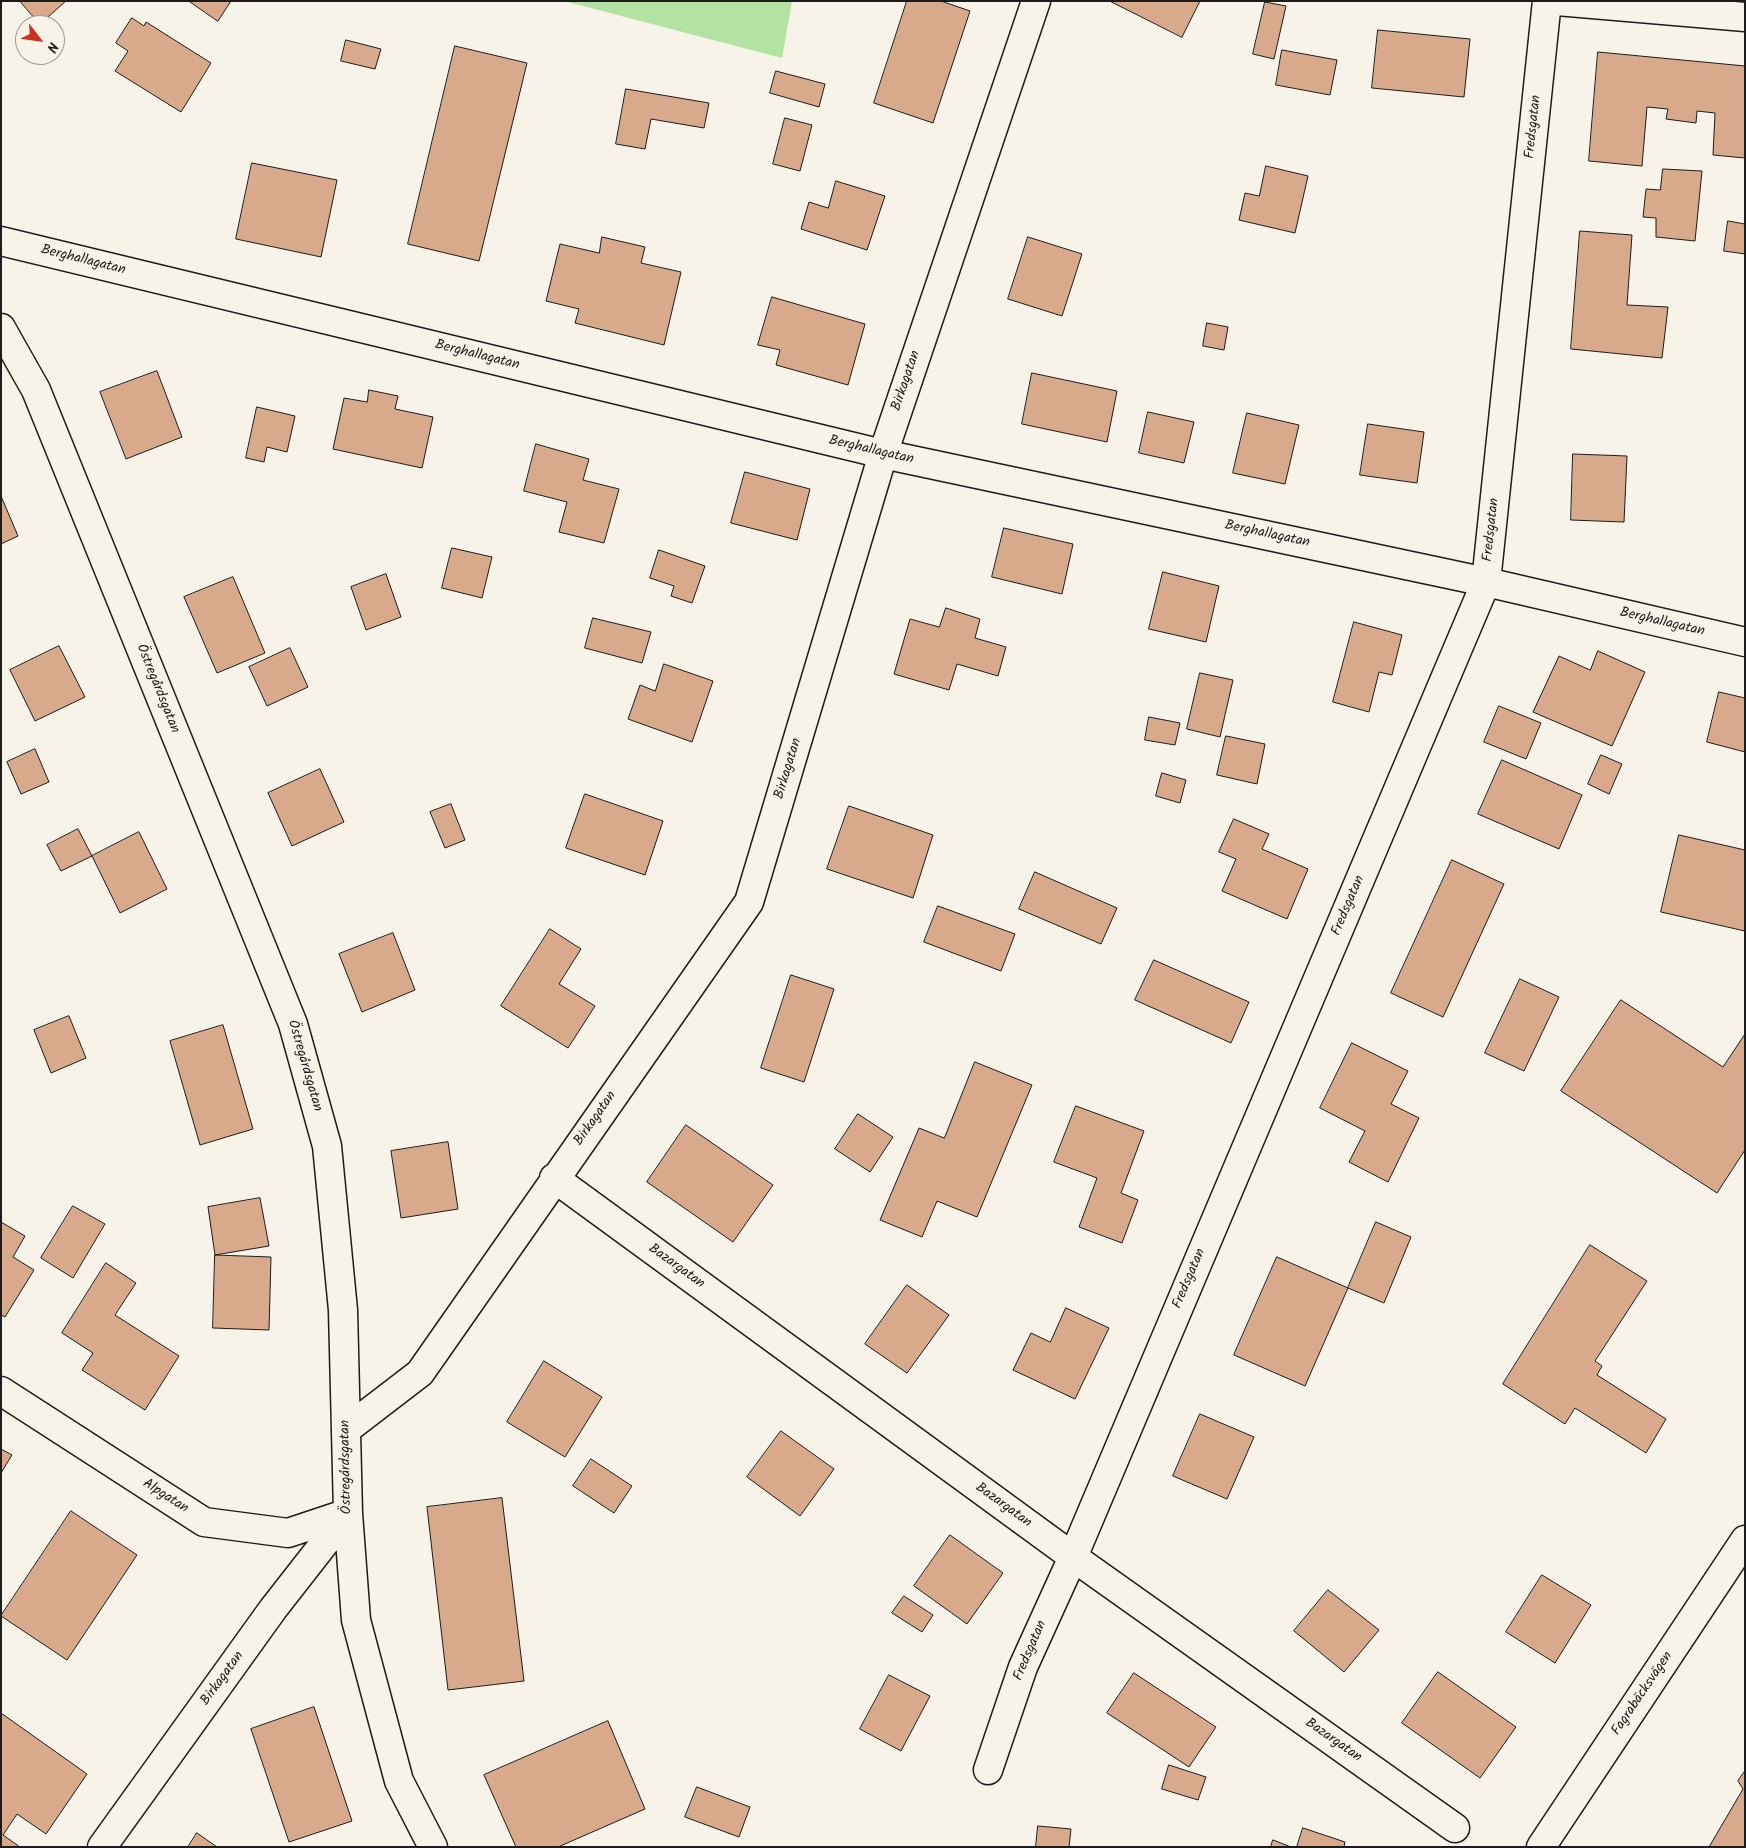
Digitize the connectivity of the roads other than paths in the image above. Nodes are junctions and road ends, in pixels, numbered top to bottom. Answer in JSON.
{"nodes":[{"id":1,"x":1036,"y":1,"type":"edge"},
{"id":2,"x":1547,"y":1,"type":"edge"},
{"id":3,"x":1557,"y":1,"type":"edge"},
{"id":4,"x":1745,"y":17,"type":"edge"},
{"id":5,"x":1,"y":241,"type":"edge"},
{"id":6,"x":1,"y":328,"type":"edge"},
{"id":7,"x":883,"y":454,"type":"junction"},
{"id":8,"x":1486,"y":582,"type":"junction"},
{"id":9,"x":1745,"y":642,"type":"edge"},
{"id":10,"x":554,"y":1178,"type":"junction"},
{"id":11,"x":1,"y":1391,"type":"edge"},
{"id":12,"x":346,"y":1429,"type":"junction"},
{"id":13,"x":348,"y":1513,"type":"junction"},
{"id":14,"x":1745,"y":1540,"type":"edge"},
{"id":15,"x":1073,"y":1557,"type":"junction"},
{"id":16,"x":988,"y":1770,"type":"dead end"},
{"id":17,"x":1455,"y":1828,"type":"dead end"},
{"id":18,"x":102,"y":1847,"type":"edge"},
{"id":19,"x":433,"y":1847,"type":"edge"},
{"id":20,"x":1541,"y":1847,"type":"edge"}],
"edges":[{"from":1,"to":7,"type":"street","name":"Birkagatan"},
{"from":2,"to":8,"type":"street","name":"Fredsgatan"},
{"from":3,"to":4,"type":"street"},
{"from":5,"to":7,"type":"street","name":"Berghallagatan"},
{"from":6,"to":12,"type":"street","name":"Östregårdsgatan"},
{"from":7,"to":8,"type":"street","name":"Berghallagatan"},
{"from":7,"to":10,"type":"street","name":"Birkagatan"},
{"from":8,"to":9,"type":"street","name":"Berghallagatan"},
{"from":8,"to":15,"type":"street","name":"Fredsgatan"},
{"from":10,"to":12,"type":"street","name":"Birkagatan"},
{"from":10,"to":15,"type":"street","name":"Bazargatan"},
{"from":11,"to":13,"type":"street","name":"Alpgatan"},
{"from":12,"to":13,"type":"street","name":"Östregårdsgatan"},
{"from":13,"to":18,"type":"street","name":"Birkagatan"},
{"from":13,"to":19,"type":"street","name":"Östregårdsgatan"},
{"from":14,"to":20,"type":"street","name":"Fagrabäcksvägen"},
{"from":15,"to":16,"type":"street","name":"Fredsgatan"},
{"from":15,"to":17,"type":"street","name":"Bazargatan"}]}
